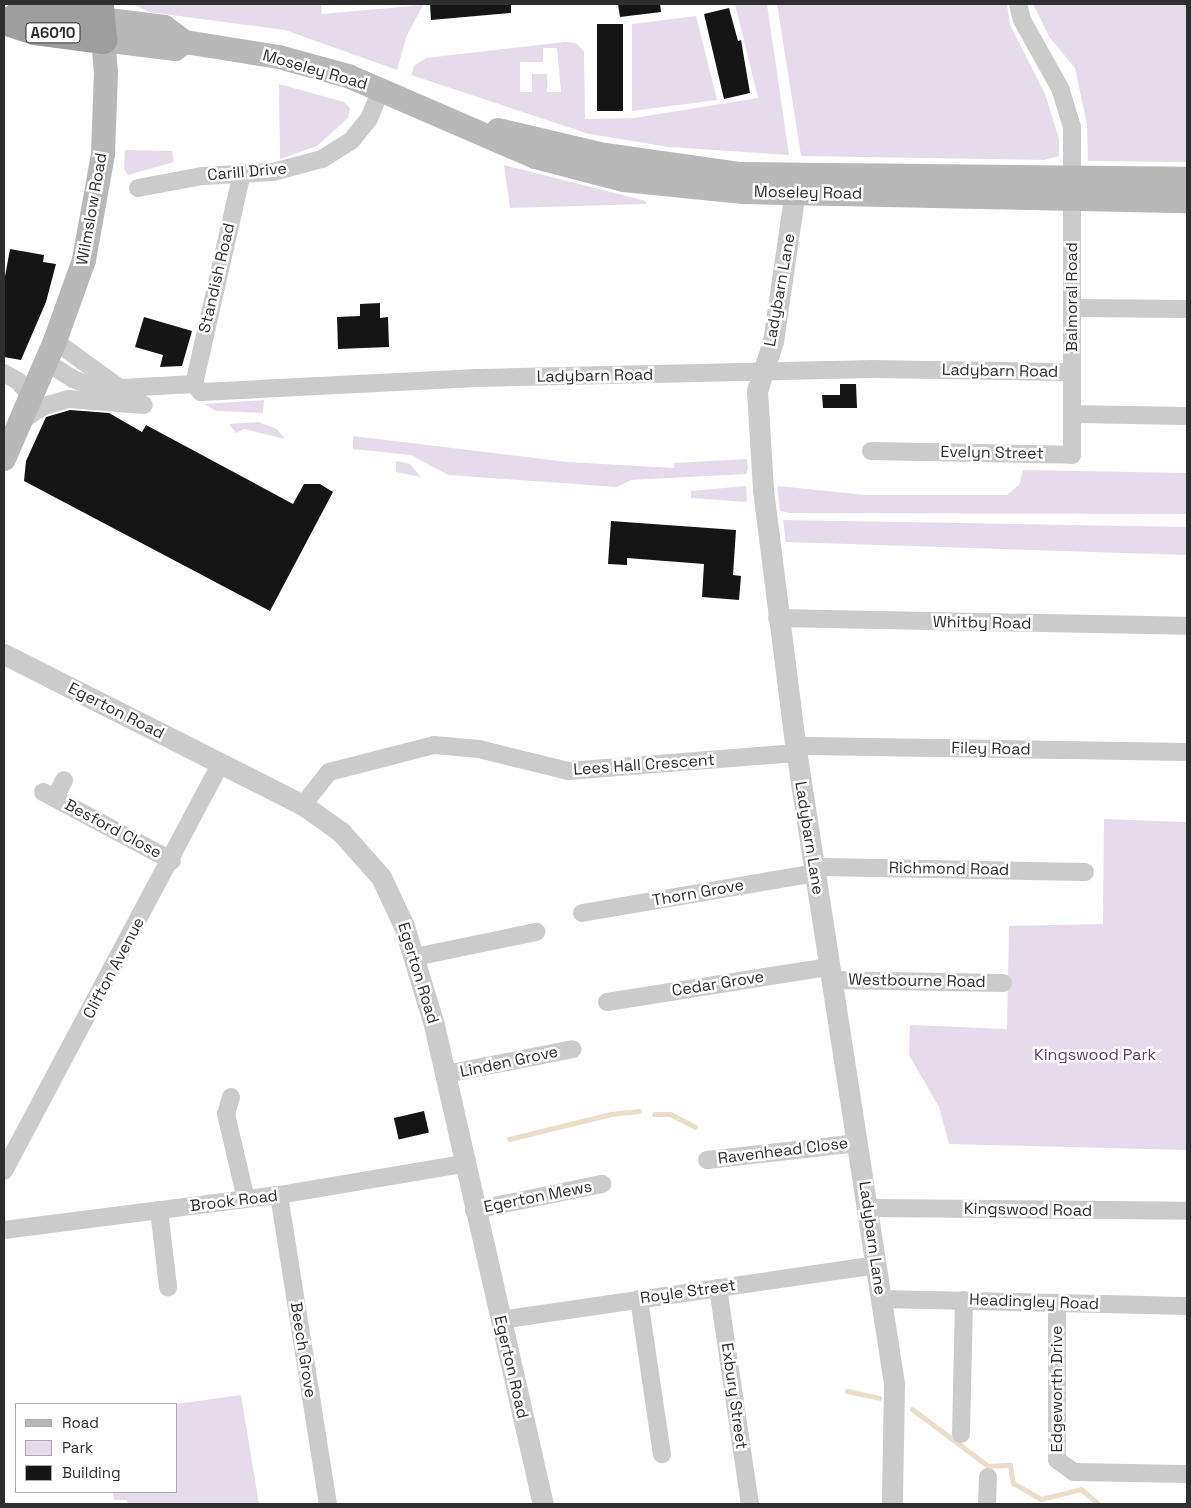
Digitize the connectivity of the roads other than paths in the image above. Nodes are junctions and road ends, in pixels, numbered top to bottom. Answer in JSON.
{"nodes":[{"id":1,"x":1018,"y":4,"type":"edge"},
{"id":2,"x":4,"y":16,"type":"edge"},
{"id":3,"x":4,"y":21,"type":"edge"},
{"id":4,"x":101,"y":21,"type":"edge"},
{"id":5,"x":381,"y":90,"type":"junction"},
{"id":6,"x":242,"y":172,"type":"junction"},
{"id":7,"x":1187,"y":179,"type":"edge"},
{"id":8,"x":797,"y":183,"type":"junction"},
{"id":9,"x":138,"y":188,"type":"dead end"},
{"id":10,"x":1072,"y":190,"type":"junction"},
{"id":11,"x":1187,"y":201,"type":"edge"},
{"id":12,"x":1072,"y":308,"type":"junction"},
{"id":13,"x":1187,"y":309,"type":"edge"},
{"id":14,"x":51,"y":352,"type":"junction"},
{"id":15,"x":762,"y":372,"type":"junction"},
{"id":16,"x":1072,"y":372,"type":"junction"},
{"id":17,"x":4,"y":373,"type":"edge"},
{"id":18,"x":194,"y":384,"type":"junction"},
{"id":19,"x":122,"y":388,"type":"junction"},
{"id":20,"x":31,"y":396,"type":"junction"},
{"id":21,"x":144,"y":405,"type":"junction"},
{"id":22,"x":1072,"y":414,"type":"junction"},
{"id":23,"x":1187,"y":416,"type":"edge"},
{"id":24,"x":21,"y":421,"type":"junction"},
{"id":25,"x":871,"y":451,"type":"dead end"},
{"id":26,"x":4,"y":459,"type":"edge"},
{"id":27,"x":777,"y":618,"type":"junction"},
{"id":28,"x":1187,"y":626,"type":"edge"},
{"id":29,"x":4,"y":654,"type":"edge"},
{"id":30,"x":796,"y":750,"type":"junction"},
{"id":31,"x":1187,"y":752,"type":"edge"},
{"id":32,"x":220,"y":764,"type":"junction"},
{"id":33,"x":64,"y":780,"type":"dead end"},
{"id":34,"x":304,"y":805,"type":"junction"},
{"id":35,"x":172,"y":860,"type":"junction"},
{"id":36,"x":814,"y":872,"type":"junction"},
{"id":37,"x":1085,"y":872,"type":"dead end"},
{"id":38,"x":582,"y":913,"type":"dead end"},
{"id":39,"x":536,"y":932,"type":"dead end"},
{"id":40,"x":415,"y":957,"type":"junction"},
{"id":41,"x":830,"y":973,"type":"junction"},
{"id":42,"x":1003,"y":983,"type":"dead end"},
{"id":43,"x":607,"y":1002,"type":"dead end"},
{"id":44,"x":572,"y":1049,"type":"dead end"},
{"id":45,"x":446,"y":1074,"type":"junction"},
{"id":46,"x":231,"y":1097,"type":"dead end"},
{"id":47,"x":858,"y":1143,"type":"junction"},
{"id":48,"x":707,"y":1160,"type":"dead end"},
{"id":49,"x":463,"y":1164,"type":"junction"},
{"id":50,"x":4,"y":1171,"type":"edge"},
{"id":51,"x":602,"y":1184,"type":"dead end"},
{"id":52,"x":278,"y":1195,"type":"junction"},
{"id":53,"x":246,"y":1199,"type":"junction"},
{"id":54,"x":870,"y":1208,"type":"junction"},
{"id":55,"x":159,"y":1210,"type":"junction"},
{"id":56,"x":474,"y":1210,"type":"junction"},
{"id":57,"x":1187,"y":1211,"type":"edge"},
{"id":58,"x":4,"y":1230,"type":"edge"},
{"id":59,"x":876,"y":1265,"type":"junction"},
{"id":60,"x":168,"y":1287,"type":"dead end"},
{"id":61,"x":718,"y":1288,"type":"junction"},
{"id":62,"x":640,"y":1299,"type":"junction"},
{"id":63,"x":881,"y":1299,"type":"junction"},
{"id":64,"x":964,"y":1300,"type":"junction"},
{"id":65,"x":1057,"y":1303,"type":"junction"},
{"id":66,"x":1187,"y":1306,"type":"edge"},
{"id":67,"x":500,"y":1320,"type":"junction"},
{"id":68,"x":960,"y":1434,"type":"dead end"},
{"id":69,"x":662,"y":1454,"type":"dead end"},
{"id":70,"x":1187,"y":1474,"type":"edge"},
{"id":71,"x":988,"y":1477,"type":"dead end"},
{"id":72,"x":328,"y":1504,"type":"edge"},
{"id":73,"x":543,"y":1504,"type":"edge"},
{"id":74,"x":750,"y":1504,"type":"edge"},
{"id":75,"x":892,"y":1504,"type":"edge"},
{"id":76,"x":987,"y":1504,"type":"edge"}],
"edges":[{"from":1,"to":10,"type":"street","name":"Balmoral Road"},
{"from":2,"to":4,"type":"highway","number":"A6010"},
{"from":3,"to":4,"type":"highway","number":"A6010"},
{"from":4,"to":5,"type":"main road","name":"Moseley Road"},
{"from":4,"to":14,"type":"main road","name":"Wilmslow Road"},
{"from":5,"to":6,"type":"street","name":"Carill Drive"},
{"from":5,"to":8,"type":"main road","name":"Moseley Road"},
{"from":6,"to":9,"type":"street","name":"Carill Drive"},
{"from":6,"to":18,"type":"street","name":"Standish Road"},
{"from":7,"to":10,"type":"main road","name":"Moseley Road"},
{"from":8,"to":10,"type":"main road","name":"Moseley Road"},
{"from":8,"to":15,"type":"street","name":"Ladybarn Lane"},
{"from":10,"to":11,"type":"main road","name":"Moseley Road"},
{"from":10,"to":12,"type":"street","name":"Balmoral Road"},
{"from":12,"to":13,"type":"street"},
{"from":12,"to":16,"type":"street","name":"Balmoral Road"},
{"from":14,"to":19,"type":"street"},
{"from":14,"to":20,"type":"main road","name":"Wilmslow Road"},
{"from":14,"to":21,"type":"street"},
{"from":15,"to":16,"type":"street","name":"Ladybarn Road"},
{"from":15,"to":18,"type":"street","name":"Ladybarn Road"},
{"from":15,"to":27,"type":"street","name":"Ladybarn Lane"},
{"from":16,"to":22,"type":"street","name":"Balmoral Road"},
{"from":17,"to":20,"type":"street"},
{"from":18,"to":19,"type":"street","name":"Ladybarn Road"},
{"from":19,"to":21,"type":"street"},
{"from":20,"to":24,"type":"main road","name":"Wilmslow Road"},
{"from":21,"to":24,"type":"street"},
{"from":22,"to":23,"type":"street"},
{"from":22,"to":25,"type":"street","name":"Evelyn Street"},
{"from":24,"to":26,"type":"main road","name":"Wilmslow Road"},
{"from":27,"to":28,"type":"street","name":"Whitby Road"},
{"from":27,"to":30,"type":"street","name":"Ladybarn Lane"},
{"from":29,"to":32,"type":"street","name":"Egerton Road"},
{"from":30,"to":31,"type":"street","name":"Filey Road"},
{"from":30,"to":34,"type":"street","name":"Lees Hall Crescent"},
{"from":30,"to":36,"type":"street","name":"Ladybarn Lane"},
{"from":32,"to":34,"type":"street","name":"Egerton Road"},
{"from":32,"to":35,"type":"street","name":"Clifton Avenue"},
{"from":33,"to":35,"type":"street","name":"Besford Close"},
{"from":34,"to":40,"type":"street","name":"Egerton Road"},
{"from":35,"to":50,"type":"street","name":"Clifton Avenue"},
{"from":36,"to":37,"type":"street","name":"Richmond Road"},
{"from":36,"to":38,"type":"street","name":"Thorn Grove"},
{"from":36,"to":41,"type":"street","name":"Ladybarn Lane"},
{"from":39,"to":40,"type":"street"},
{"from":40,"to":45,"type":"street","name":"Egerton Road"},
{"from":41,"to":42,"type":"street","name":"Westbourne Road"},
{"from":41,"to":43,"type":"street","name":"Cedar Grove"},
{"from":41,"to":47,"type":"street","name":"Ladybarn Lane"},
{"from":44,"to":45,"type":"street","name":"Linden Grove"},
{"from":45,"to":49,"type":"street","name":"Egerton Road"},
{"from":46,"to":53,"type":"street"},
{"from":47,"to":48,"type":"street","name":"Ravenhead Close"},
{"from":47,"to":54,"type":"street","name":"Ladybarn Lane"},
{"from":49,"to":52,"type":"street","name":"Brook Road"},
{"from":49,"to":56,"type":"street","name":"Egerton Road"},
{"from":51,"to":56,"type":"street","name":"Egerton Mews"},
{"from":52,"to":53,"type":"street","name":"Brook Road"},
{"from":52,"to":72,"type":"street","name":"Beech Grove"},
{"from":53,"to":55,"type":"street","name":"Brook Road"},
{"from":54,"to":57,"type":"street","name":"Kingswood Road"},
{"from":54,"to":59,"type":"street","name":"Ladybarn Lane"},
{"from":55,"to":58,"type":"street","name":"Brook Road"},
{"from":55,"to":60,"type":"street"},
{"from":56,"to":67,"type":"street","name":"Egerton Road"},
{"from":59,"to":61,"type":"street","name":"Royle Street"},
{"from":59,"to":63,"type":"street","name":"Ladybarn Lane"},
{"from":61,"to":62,"type":"street","name":"Royle Street"},
{"from":61,"to":74,"type":"street","name":"Exbury Street"},
{"from":62,"to":67,"type":"street","name":"Royle Street"},
{"from":62,"to":69,"type":"street"},
{"from":63,"to":64,"type":"street","name":"Headingley Road"},
{"from":63,"to":75,"type":"street","name":"Ladybarn Lane"},
{"from":64,"to":65,"type":"street","name":"Headingley Road"},
{"from":64,"to":68,"type":"street"},
{"from":65,"to":66,"type":"street","name":"Headingley Road"},
{"from":65,"to":70,"type":"street","name":"Edgeworth Drive"},
{"from":67,"to":73,"type":"street","name":"Egerton Road"},
{"from":71,"to":76,"type":"street"}]}
